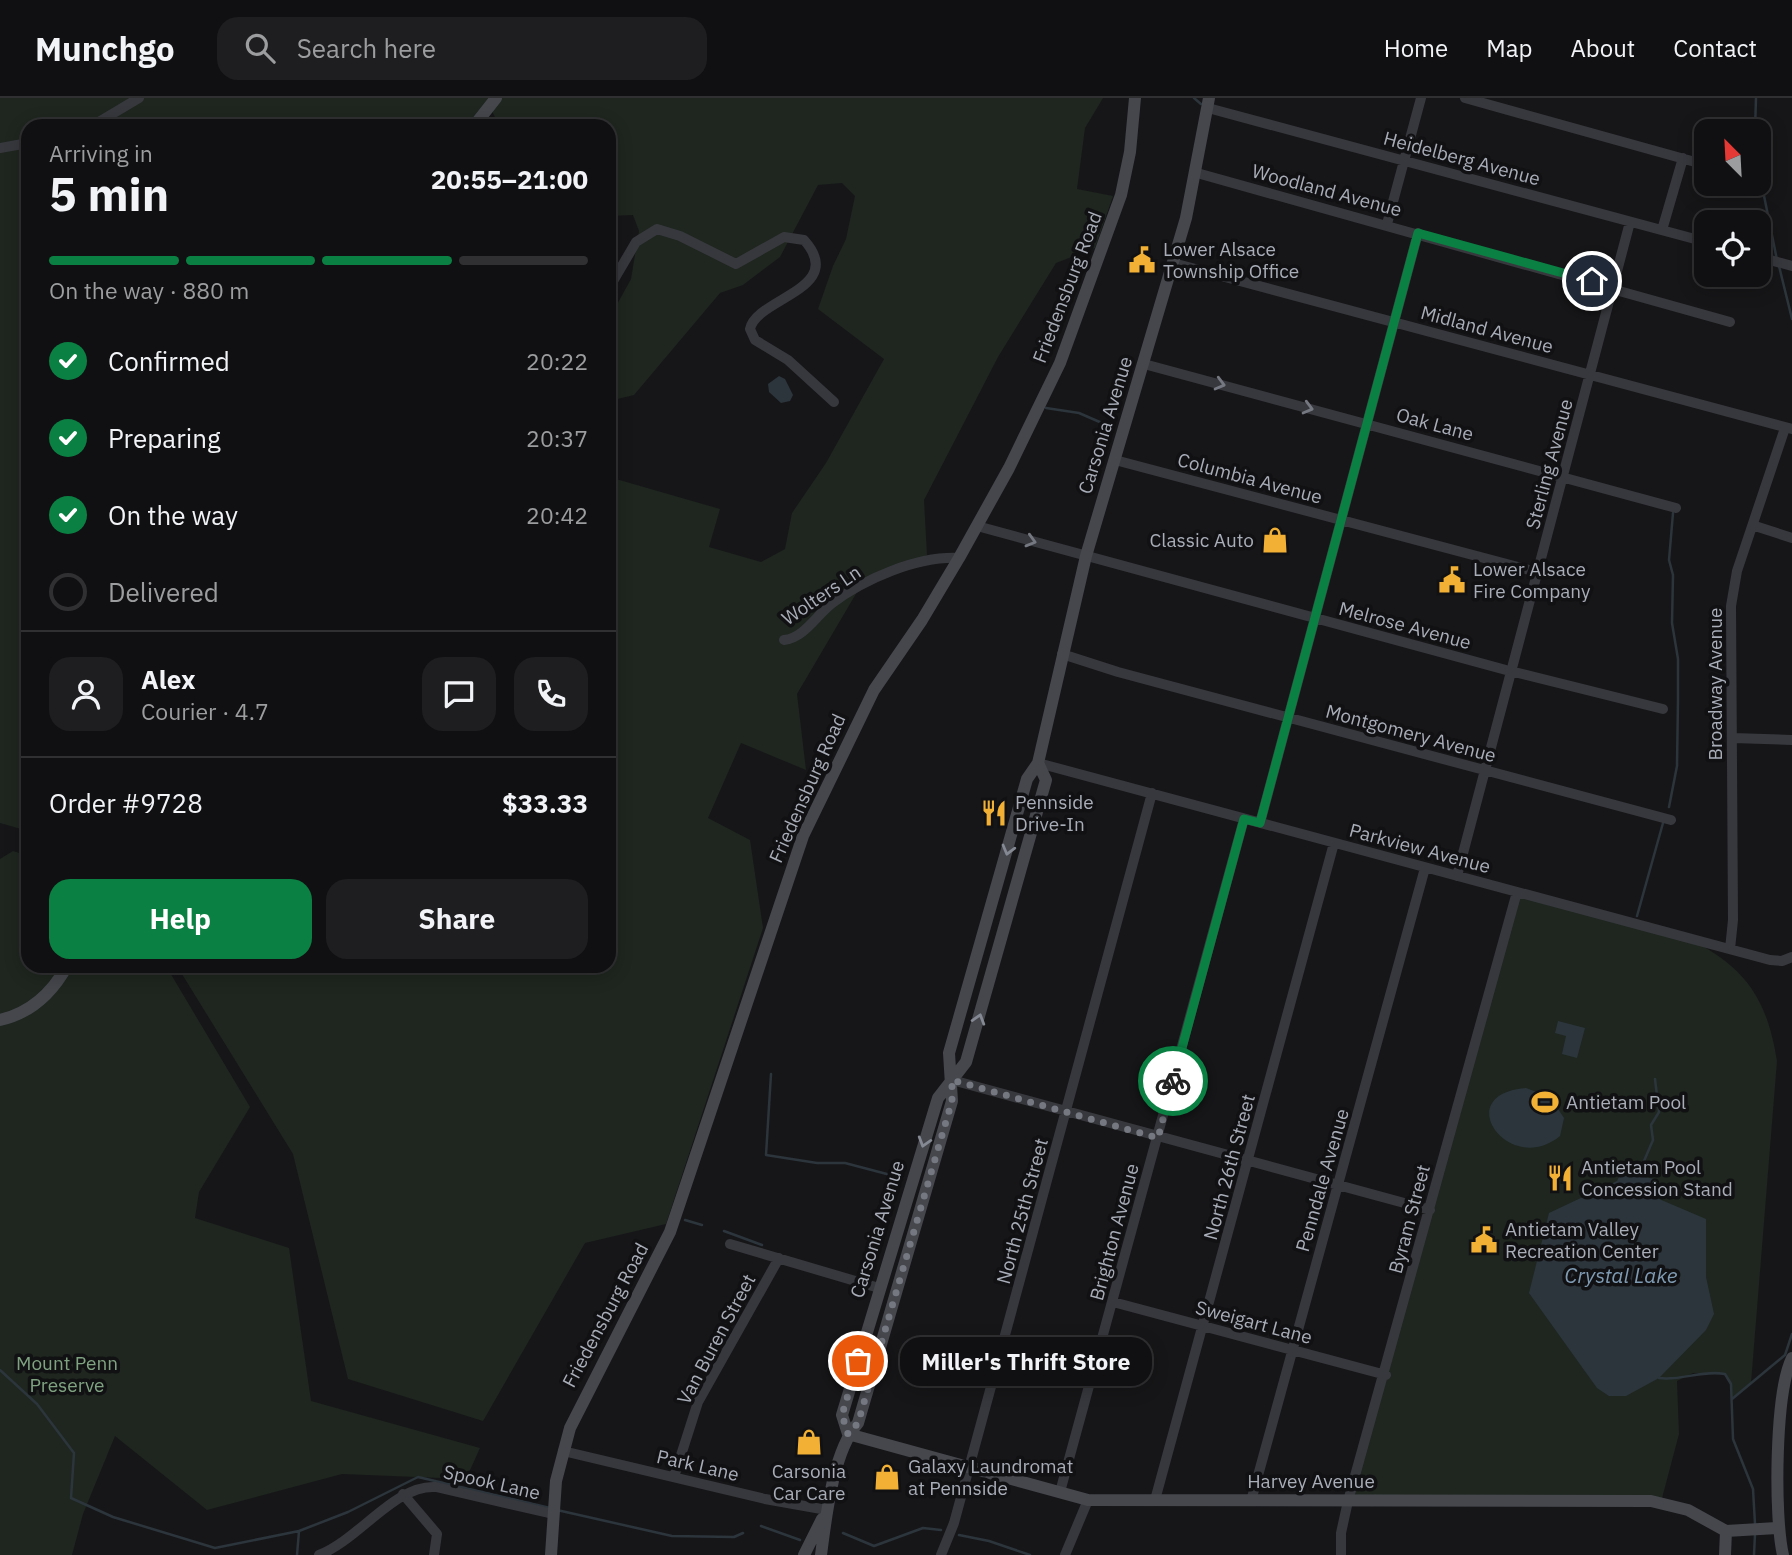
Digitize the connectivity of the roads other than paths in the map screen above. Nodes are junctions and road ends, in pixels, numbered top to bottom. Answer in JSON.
{"nodes":[{"id":1,"x":139,"y":98,"type":"edge"},
{"id":2,"x":496,"y":98,"type":"edge"},
{"id":3,"x":1135,"y":98,"type":"edge"},
{"id":4,"x":1422,"y":98,"type":"edge"},
{"id":5,"x":1465,"y":98,"type":"edge"},
{"id":6,"x":1208,"y":103,"type":"edge"},
{"id":7,"x":104,"y":119,"type":"edge"},
{"id":8,"x":480,"y":119,"type":"edge"},
{"id":9,"x":21,"y":144,"type":"edge"},
{"id":10,"x":0,"y":148,"type":"edge"},
{"id":11,"x":1683,"y":158,"type":"junction"},
{"id":12,"x":1405,"y":160,"type":"junction"},
{"id":13,"x":1694,"y":161,"type":"edge"},
{"id":14,"x":1197,"y":173,"type":"junction"},
{"id":15,"x":1630,"y":222,"type":"junction"},
{"id":16,"x":1387,"y":224,"type":"junction"},
{"id":17,"x":1662,"y":230,"type":"junction"},
{"id":18,"x":1418,"y":233,"type":"junction"},
{"id":19,"x":1694,"y":239,"type":"edge"},
{"id":20,"x":1771,"y":260,"type":"edge"},
{"id":21,"x":1172,"y":263,"type":"junction"},
{"id":22,"x":1790,"y":266,"type":"edge"},
{"id":23,"x":616,"y":276,"type":"edge"},
{"id":24,"x":1615,"y":288,"type":"junction"},
{"id":25,"x":1730,"y":321,"type":"dead end"},
{"id":26,"x":1394,"y":322,"type":"junction"},
{"id":27,"x":1144,"y":364,"type":"junction"},
{"id":28,"x":1591,"y":376,"type":"junction"},
{"id":29,"x":834,"y":402,"type":"dead end"},
{"id":30,"x":1366,"y":424,"type":"junction"},
{"id":31,"x":1788,"y":428,"type":"edge"},
{"id":32,"x":1115,"y":460,"type":"junction"},
{"id":33,"x":1564,"y":478,"type":"junction"},
{"id":34,"x":1676,"y":508,"type":"dead end"},
{"id":35,"x":1341,"y":521,"type":"junction"},
{"id":36,"x":977,"y":526,"type":"junction"},
{"id":37,"x":1755,"y":526,"type":"junction"},
{"id":38,"x":1792,"y":538,"type":"edge"},
{"id":39,"x":1086,"y":556,"type":"junction"},
{"id":40,"x":959,"y":558,"type":"junction"},
{"id":41,"x":1537,"y":572,"type":"junction"},
{"id":42,"x":1315,"y":618,"type":"junction"},
{"id":43,"x":784,"y":640,"type":"dead end"},
{"id":44,"x":1062,"y":654,"type":"junction"},
{"id":45,"x":1513,"y":671,"type":"junction"},
{"id":46,"x":1663,"y":709,"type":"dead end"},
{"id":47,"x":1288,"y":718,"type":"junction"},
{"id":48,"x":1733,"y":738,"type":"junction"},
{"id":49,"x":1792,"y":740,"type":"edge"},
{"id":50,"x":1038,"y":764,"type":"junction"},
{"id":51,"x":1485,"y":772,"type":"junction"},
{"id":52,"x":1152,"y":793,"type":"junction"},
{"id":53,"x":1244,"y":819,"type":"junction"},
{"id":54,"x":1671,"y":820,"type":"dead end"},
{"id":55,"x":1260,"y":823,"type":"junction"},
{"id":56,"x":1334,"y":843,"type":"junction"},
{"id":57,"x":1425,"y":868,"type":"junction"},
{"id":58,"x":1457,"y":876,"type":"junction"},
{"id":59,"x":1517,"y":892,"type":"junction"},
{"id":60,"x":1730,"y":949,"type":"junction"},
{"id":61,"x":1792,"y":957,"type":"edge"},
{"id":62,"x":62,"y":973,"type":"edge"},
{"id":63,"x":0,"y":1020,"type":"edge"},
{"id":64,"x":952,"y":1080,"type":"junction"},
{"id":65,"x":1067,"y":1114,"type":"junction"},
{"id":66,"x":1158,"y":1138,"type":"junction"},
{"id":67,"x":1249,"y":1162,"type":"junction"},
{"id":68,"x":1339,"y":1186,"type":"junction"},
{"id":69,"x":1430,"y":1210,"type":"junction"},
{"id":70,"x":730,"y":1244,"type":"dead end"},
{"id":71,"x":779,"y":1258,"type":"junction"},
{"id":72,"x":879,"y":1288,"type":"junction"},
{"id":73,"x":1113,"y":1302,"type":"junction"},
{"id":74,"x":1204,"y":1326,"type":"junction"},
{"id":75,"x":1292,"y":1350,"type":"junction"},
{"id":76,"x":1792,"y":1358,"type":"edge"},
{"id":77,"x":1385,"y":1376,"type":"junction"},
{"id":78,"x":848,"y":1434,"type":"junction"},
{"id":79,"x":563,"y":1451,"type":"junction"},
{"id":80,"x":969,"y":1466,"type":"junction"},
{"id":81,"x":674,"y":1477,"type":"junction"},
{"id":82,"x":1060,"y":1492,"type":"junction"},
{"id":83,"x":403,"y":1494,"type":"junction"},
{"id":84,"x":1088,"y":1500,"type":"junction"},
{"id":85,"x":1155,"y":1500,"type":"junction"},
{"id":86,"x":1251,"y":1501,"type":"junction"},
{"id":87,"x":1348,"y":1501,"type":"junction"},
{"id":88,"x":827,"y":1510,"type":"junction"},
{"id":89,"x":553,"y":1514,"type":"junction"},
{"id":90,"x":1777,"y":1528,"type":"junction"},
{"id":91,"x":1726,"y":1531,"type":"junction"},
{"id":92,"x":319,"y":1555,"type":"edge"},
{"id":93,"x":435,"y":1555,"type":"edge"},
{"id":94,"x":551,"y":1555,"type":"edge"},
{"id":95,"x":804,"y":1555,"type":"edge"},
{"id":96,"x":821,"y":1555,"type":"edge"},
{"id":97,"x":941,"y":1555,"type":"edge"},
{"id":98,"x":1065,"y":1555,"type":"edge"},
{"id":99,"x":1341,"y":1555,"type":"edge"},
{"id":100,"x":1725,"y":1555,"type":"edge"},
{"id":101,"x":1783,"y":1555,"type":"edge"}],
"edges":[{"from":1,"to":7,"type":"street"},
{"from":2,"to":8,"type":"street"},
{"from":3,"to":36,"type":"street","name":"Friedensburg Road"},
{"from":4,"to":12,"type":"street"},
{"from":5,"to":11,"type":"street"},
{"from":6,"to":12,"type":"street","name":"Heidelberg Avenue"},
{"from":6,"to":14,"type":"street","name":"Carsonia Avenue"},
{"from":9,"to":10,"type":"street"},
{"from":11,"to":13,"type":"street"},
{"from":11,"to":17,"type":"street"},
{"from":12,"to":15,"type":"street","name":"Heidelberg Avenue"},
{"from":12,"to":16,"type":"street"},
{"from":14,"to":16,"type":"street","name":"Woodland Avenue"},
{"from":14,"to":21,"type":"street","name":"Carsonia Avenue"},
{"from":15,"to":17,"type":"street","name":"Heidelberg Avenue"},
{"from":15,"to":24,"type":"street","name":"Sterling Avenue"},
{"from":16,"to":18,"type":"street","name":"Woodland Avenue"},
{"from":17,"to":19,"type":"street","name":"Heidelberg Avenue"},
{"from":18,"to":24,"type":"street","name":"Woodland Avenue"},
{"from":18,"to":26,"type":"street"},
{"from":20,"to":22,"type":"street"},
{"from":21,"to":26,"type":"street","name":"Midland Avenue"},
{"from":21,"to":27,"type":"street","name":"Carsonia Avenue"},
{"from":23,"to":29,"type":"street"},
{"from":24,"to":25,"type":"street","name":"Woodland Avenue"},
{"from":24,"to":28,"type":"street","name":"Sterling Avenue"},
{"from":26,"to":28,"type":"street","name":"Midland Avenue"},
{"from":26,"to":30,"type":"street"},
{"from":27,"to":30,"type":"street","name":"Oak Lane","one_way":true},
{"from":27,"to":32,"type":"street","name":"Carsonia Avenue"},
{"from":28,"to":31,"type":"street","name":"Midland Avenue"},
{"from":28,"to":33,"type":"street","name":"Sterling Avenue"},
{"from":30,"to":33,"type":"street","name":"Oak Lane"},
{"from":30,"to":35,"type":"street"},
{"from":31,"to":37,"type":"street","name":"Broadway Avenue"},
{"from":32,"to":35,"type":"street","name":"Columbia Avenue"},
{"from":32,"to":39,"type":"street","name":"Carsonia Avenue"},
{"from":33,"to":34,"type":"street","name":"Oak Lane"},
{"from":33,"to":41,"type":"street","name":"Sterling Avenue"},
{"from":35,"to":41,"type":"street","name":"Columbia Avenue"},
{"from":35,"to":42,"type":"street"},
{"from":36,"to":39,"type":"street","name":"Melrose Avenue","one_way":true},
{"from":36,"to":40,"type":"street","name":"Friedensburg Road"},
{"from":37,"to":38,"type":"street"},
{"from":37,"to":48,"type":"street","name":"Broadway Avenue"},
{"from":39,"to":42,"type":"street","name":"Melrose Avenue"},
{"from":39,"to":44,"type":"street","name":"Carsonia Avenue"},
{"from":40,"to":43,"type":"street","name":"Wolters Ln"},
{"from":40,"to":79,"type":"street","name":"Friedensburg Road"},
{"from":41,"to":45,"type":"street","name":"Sterling Avenue"},
{"from":42,"to":45,"type":"street","name":"Melrose Avenue"},
{"from":42,"to":47,"type":"street"},
{"from":44,"to":47,"type":"street","name":"Montgomery Avenue"},
{"from":44,"to":50,"type":"street","name":"Carsonia Avenue"},
{"from":45,"to":46,"type":"street","name":"Melrose Avenue"},
{"from":45,"to":51,"type":"street","name":"Sterling Avenue"},
{"from":47,"to":51,"type":"street","name":"Montgomery Avenue"},
{"from":47,"to":55,"type":"street"},
{"from":48,"to":49,"type":"street"},
{"from":48,"to":60,"type":"street","name":"Broadway Avenue"},
{"from":50,"to":52,"type":"street","name":"Parkview Avenue"},
{"from":50,"to":64,"type":"street","name":"Carsonia Avenue","one_way":true},
{"from":64,"to":50,"type":"street","name":"Carsonia Avenue","one_way":true},
{"from":51,"to":54,"type":"street","name":"Montgomery Avenue"},
{"from":51,"to":58,"type":"street","name":"Sterling Avenue"},
{"from":52,"to":53,"type":"street","name":"Parkview Avenue"},
{"from":52,"to":65,"type":"street","name":"North 25th Street"},
{"from":53,"to":55,"type":"street","name":"Parkview Avenue"},
{"from":53,"to":66,"type":"street","name":"Brighton Avenue"},
{"from":55,"to":56,"type":"street","name":"Parkview Avenue"},
{"from":56,"to":57,"type":"street","name":"Parkview Avenue"},
{"from":56,"to":67,"type":"street","name":"North 26th Street"},
{"from":57,"to":58,"type":"street","name":"Parkview Avenue"},
{"from":57,"to":68,"type":"street","name":"Penndale Avenue"},
{"from":58,"to":59,"type":"street","name":"Parkview Avenue"},
{"from":59,"to":60,"type":"street","name":"Parkview Avenue"},
{"from":59,"to":69,"type":"street","name":"Byram Street"},
{"from":60,"to":61,"type":"street","name":"Parkview Avenue"},
{"from":62,"to":63,"type":"street"},
{"from":64,"to":65,"type":"street"},
{"from":64,"to":72,"type":"street","name":"Carsonia Avenue","one_way":true},
{"from":64,"to":78,"type":"street","name":"Carsonia Avenue"},
{"from":65,"to":66,"type":"street"},
{"from":65,"to":80,"type":"street","name":"North 25th Street"},
{"from":66,"to":67,"type":"street"},
{"from":66,"to":73,"type":"street","name":"Brighton Avenue"},
{"from":67,"to":68,"type":"street"},
{"from":67,"to":74,"type":"street","name":"North 26th Street"},
{"from":68,"to":69,"type":"street"},
{"from":68,"to":75,"type":"street","name":"Penndale Avenue"},
{"from":69,"to":77,"type":"street","name":"Byram Street"},
{"from":70,"to":71,"type":"street"},
{"from":71,"to":72,"type":"street"},
{"from":71,"to":81,"type":"street","name":"Van Buren Street"},
{"from":72,"to":78,"type":"street","name":"Carsonia Avenue"},
{"from":73,"to":74,"type":"street","name":"Sweigart Lane"},
{"from":73,"to":82,"type":"street","name":"Brighton Avenue"},
{"from":74,"to":75,"type":"street","name":"Sweigart Lane"},
{"from":74,"to":85,"type":"street","name":"North 26th Street"},
{"from":75,"to":77,"type":"street","name":"Sweigart Lane"},
{"from":75,"to":86,"type":"street","name":"Penndale Avenue"},
{"from":76,"to":90,"type":"street"},
{"from":77,"to":87,"type":"street","name":"Byram Street"},
{"from":78,"to":80,"type":"street","name":"Harvey Avenue"},
{"from":78,"to":88,"type":"street","name":"Carsonia Avenue"},
{"from":79,"to":81,"type":"street","name":"Park Lane"},
{"from":79,"to":89,"type":"street","name":"Friedensburg Road"},
{"from":80,"to":82,"type":"street","name":"Harvey Avenue"},
{"from":80,"to":97,"type":"street","name":"North 25th Street"},
{"from":81,"to":88,"type":"street","name":"Park Lane"},
{"from":82,"to":84,"type":"street","name":"Harvey Avenue"},
{"from":83,"to":89,"type":"street","name":"Spook Lane"},
{"from":83,"to":92,"type":"street","name":"Spook Lane"},
{"from":83,"to":93,"type":"street"},
{"from":84,"to":85,"type":"street","name":"Harvey Avenue"},
{"from":84,"to":98,"type":"street"},
{"from":85,"to":86,"type":"street","name":"Harvey Avenue"},
{"from":86,"to":87,"type":"street","name":"Harvey Avenue"},
{"from":87,"to":91,"type":"street","name":"Harvey Avenue"},
{"from":87,"to":99,"type":"street","name":"Byram Street"},
{"from":88,"to":95,"type":"street","name":"Carsonia Avenue"},
{"from":88,"to":96,"type":"street","name":"Carsonia Avenue"},
{"from":89,"to":94,"type":"street","name":"Friedensburg Road"},
{"from":90,"to":91,"type":"street"},
{"from":90,"to":101,"type":"street"},
{"from":91,"to":100,"type":"street"}]}
